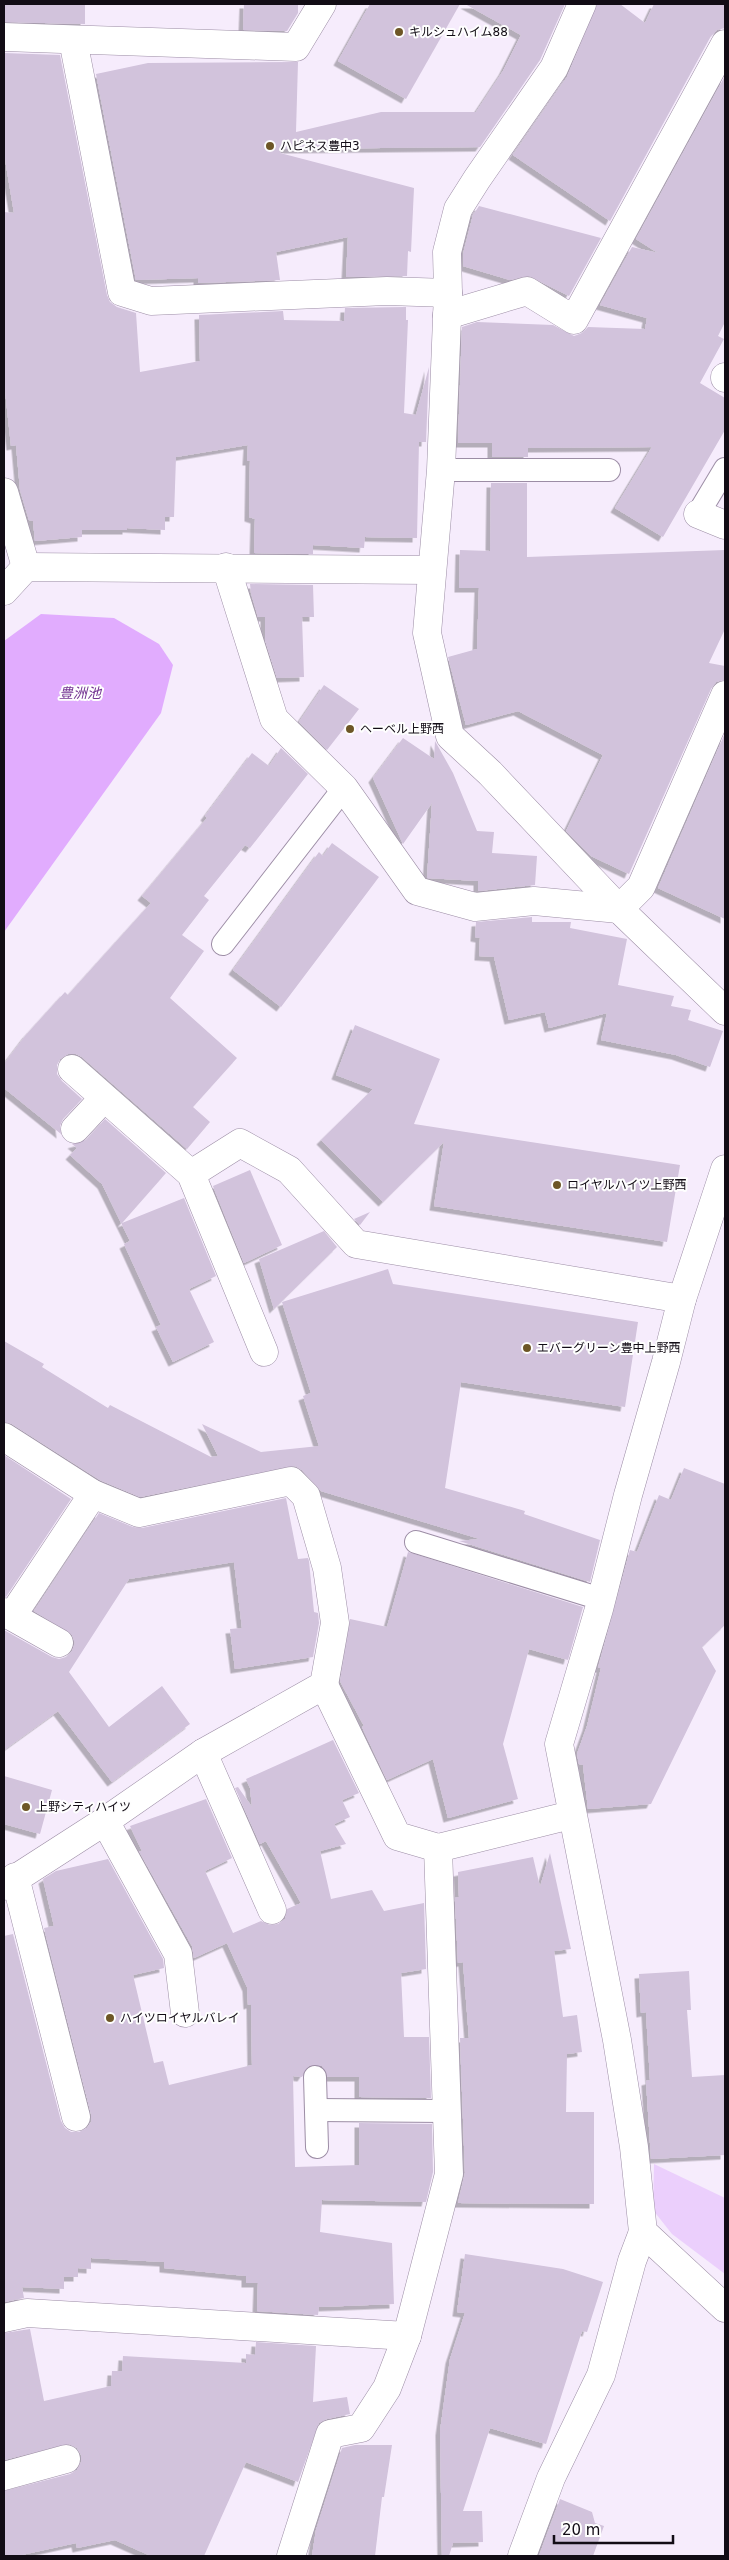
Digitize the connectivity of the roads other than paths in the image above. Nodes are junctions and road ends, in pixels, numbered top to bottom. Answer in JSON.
{"nodes":[{"id":1,"x":322,"y":4,"type":"edge"},
{"id":2,"x":582,"y":4,"type":"edge"},
{"id":3,"x":4,"y":38,"type":"edge"},
{"id":4,"x":73,"y":40,"type":"junction"},
{"id":5,"x":725,"y":44,"type":"edge"},
{"id":6,"x":448,"y":304,"type":"junction"},
{"id":7,"x":725,"y":469,"type":"edge"},
{"id":8,"x":441,"y":470,"type":"junction"},
{"id":9,"x":609,"y":470,"type":"dead end"},
{"id":10,"x":4,"y":492,"type":"edge"},
{"id":11,"x":698,"y":514,"type":"joint"},
{"id":12,"x":725,"y":525,"type":"edge"},
{"id":13,"x":26,"y":567,"type":"junction"},
{"id":14,"x":226,"y":567,"type":"junction"},
{"id":15,"x":431,"y":570,"type":"junction"},
{"id":16,"x":4,"y":591,"type":"edge"},
{"id":17,"x":725,"y":695,"type":"edge"},
{"id":18,"x":344,"y":788,"type":"junction"},
{"id":19,"x":619,"y":909,"type":"junction"},
{"id":20,"x":223,"y":944,"type":"dead end"},
{"id":21,"x":725,"y":1011,"type":"edge"},
{"id":22,"x":72,"y":1069,"type":"dead end"},
{"id":23,"x":103,"y":1099,"type":"junction"},
{"id":24,"x":75,"y":1129,"type":"dead end"},
{"id":25,"x":725,"y":1169,"type":"edge"},
{"id":26,"x":191,"y":1174,"type":"junction"},
{"id":27,"x":682,"y":1299,"type":"junction"},
{"id":28,"x":264,"y":1352,"type":"dead end"},
{"id":29,"x":4,"y":1437,"type":"edge"},
{"id":30,"x":93,"y":1494,"type":"junction"},
{"id":31,"x":416,"y":1542,"type":"dead end"},
{"id":32,"x":602,"y":1598,"type":"junction"},
{"id":33,"x":8,"y":1614,"type":"edge"},
{"id":34,"x":59,"y":1643,"type":"dead end"},
{"id":35,"x":324,"y":1685,"type":"junction"},
{"id":36,"x":204,"y":1753,"type":"junction"},
{"id":37,"x":571,"y":1814,"type":"junction"},
{"id":38,"x":105,"y":1821,"type":"junction"},
{"id":39,"x":438,"y":1848,"type":"junction"},
{"id":40,"x":9,"y":1881,"type":"edge"},
{"id":41,"x":272,"y":1910,"type":"dead end"},
{"id":42,"x":185,"y":2013,"type":"dead end"},
{"id":43,"x":315,"y":2077,"type":"dead end"},
{"id":44,"x":317,"y":2110,"type":"junction"},
{"id":45,"x":446,"y":2111,"type":"junction"},
{"id":46,"x":76,"y":2117,"type":"dead end"},
{"id":47,"x":317,"y":2147,"type":"dead end"},
{"id":48,"x":643,"y":2232,"type":"junction"},
{"id":49,"x":725,"y":2308,"type":"edge"},
{"id":50,"x":4,"y":2318,"type":"edge"},
{"id":51,"x":407,"y":2336,"type":"junction"},
{"id":52,"x":66,"y":2459,"type":"dead end"},
{"id":53,"x":4,"y":2476,"type":"edge"},
{"id":54,"x":291,"y":2556,"type":"edge"},
{"id":55,"x":522,"y":2556,"type":"edge"}],
"edges":[{"from":1,"to":4,"type":"street"},
{"from":2,"to":6,"type":"street"},
{"from":3,"to":4,"type":"street"},
{"from":4,"to":6,"type":"street"},
{"from":5,"to":6,"type":"street"},
{"from":6,"to":8,"type":"street"},
{"from":7,"to":11,"type":"lane"},
{"from":8,"to":9,"type":"lane"},
{"from":8,"to":15,"type":"street"},
{"from":10,"to":13,"type":"street"},
{"from":11,"to":12,"type":"street"},
{"from":13,"to":14,"type":"street"},
{"from":13,"to":16,"type":"street"},
{"from":14,"to":15,"type":"street"},
{"from":14,"to":18,"type":"street"},
{"from":15,"to":19,"type":"street"},
{"from":17,"to":19,"type":"street"},
{"from":18,"to":19,"type":"street"},
{"from":18,"to":20,"type":"lane"},
{"from":19,"to":21,"type":"street"},
{"from":22,"to":23,"type":"street"},
{"from":23,"to":24,"type":"street"},
{"from":23,"to":26,"type":"street"},
{"from":25,"to":27,"type":"street"},
{"from":26,"to":27,"type":"street"},
{"from":26,"to":28,"type":"street"},
{"from":27,"to":32,"type":"street"},
{"from":29,"to":30,"type":"street"},
{"from":30,"to":33,"type":"street"},
{"from":30,"to":35,"type":"street"},
{"from":31,"to":32,"type":"lane"},
{"from":32,"to":37,"type":"street"},
{"from":33,"to":34,"type":"street"},
{"from":35,"to":36,"type":"street"},
{"from":35,"to":39,"type":"street"},
{"from":36,"to":38,"type":"street"},
{"from":36,"to":41,"type":"street"},
{"from":37,"to":39,"type":"street"},
{"from":37,"to":48,"type":"street"},
{"from":38,"to":40,"type":"street"},
{"from":38,"to":42,"type":"street"},
{"from":39,"to":45,"type":"street"},
{"from":40,"to":46,"type":"street"},
{"from":43,"to":44,"type":"lane"},
{"from":44,"to":45,"type":"lane"},
{"from":44,"to":47,"type":"lane"},
{"from":45,"to":51,"type":"street"},
{"from":48,"to":49,"type":"street"},
{"from":48,"to":55,"type":"street"},
{"from":50,"to":51,"type":"street"},
{"from":51,"to":54,"type":"street"},
{"from":52,"to":53,"type":"street"}]}
